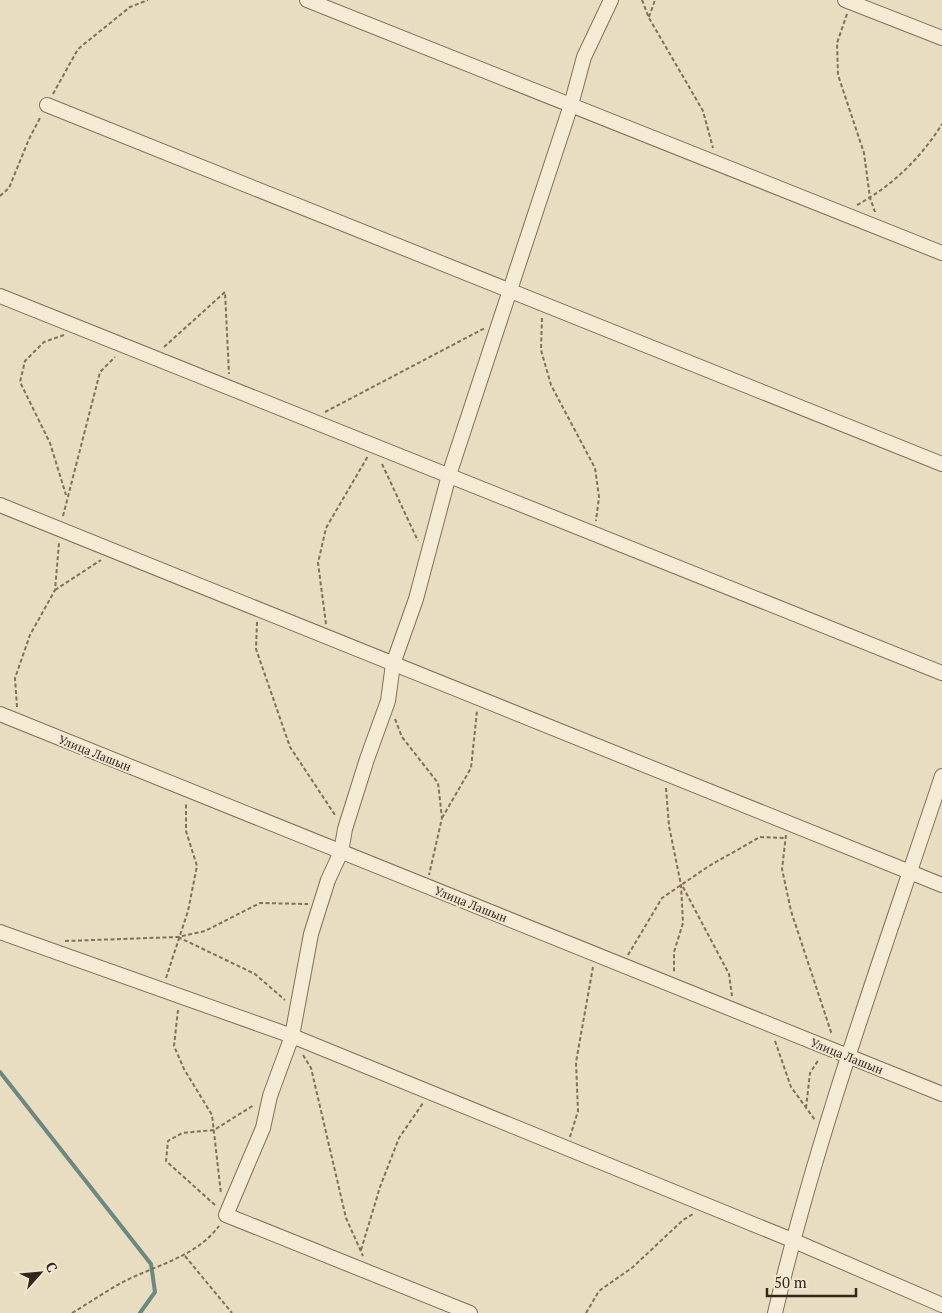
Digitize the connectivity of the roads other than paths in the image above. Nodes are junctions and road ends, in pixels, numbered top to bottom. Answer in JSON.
{"nodes":[{"id":1,"x":307,"y":0,"type":"edge"},
{"id":2,"x":611,"y":0,"type":"edge"},
{"id":3,"x":848,"y":1,"type":"edge"},
{"id":4,"x":942,"y":38,"type":"edge"},
{"id":5,"x":47,"y":105,"type":"road end"},
{"id":6,"x":571,"y":105,"type":"junction"},
{"id":7,"x":942,"y":253,"type":"edge"},
{"id":8,"x":508,"y":290,"type":"junction"},
{"id":9,"x":0,"y":296,"type":"edge"},
{"id":10,"x":942,"y":464,"type":"edge"},
{"id":11,"x":449,"y":476,"type":"junction"},
{"id":12,"x":0,"y":505,"type":"edge"},
{"id":13,"x":393,"y":664,"type":"junction"},
{"id":14,"x":942,"y":673,"type":"edge"},
{"id":15,"x":0,"y":714,"type":"edge"},
{"id":16,"x":942,"y":776,"type":"edge"},
{"id":17,"x":341,"y":852,"type":"junction"},
{"id":18,"x":910,"y":872,"type":"junction"},
{"id":19,"x":942,"y":886,"type":"edge"},
{"id":20,"x":0,"y":932,"type":"edge"},
{"id":21,"x":292,"y":1036,"type":"junction"},
{"id":22,"x":843,"y":1054,"type":"junction"},
{"id":23,"x":942,"y":1094,"type":"edge"},
{"id":24,"x":792,"y":1240,"type":"junction"},
{"id":25,"x":942,"y":1304,"type":"edge"},
{"id":26,"x":470,"y":1313,"type":"edge"},
{"id":27,"x":775,"y":1313,"type":"edge"}],
"edges":[{"from":1,"to":6,"type":"street"},
{"from":2,"to":6,"type":"street"},
{"from":3,"to":4,"type":"street"},
{"from":5,"to":8,"type":"street"},
{"from":6,"to":7,"type":"street"},
{"from":6,"to":8,"type":"street"},
{"from":8,"to":10,"type":"street"},
{"from":8,"to":11,"type":"street"},
{"from":9,"to":11,"type":"street"},
{"from":11,"to":13,"type":"street"},
{"from":11,"to":14,"type":"street"},
{"from":12,"to":13,"type":"street"},
{"from":13,"to":17,"type":"street"},
{"from":13,"to":18,"type":"street"},
{"from":15,"to":17,"type":"street","name":"Улица Лашын"},
{"from":16,"to":18,"type":"street"},
{"from":17,"to":21,"type":"street"},
{"from":17,"to":22,"type":"street","name":"Улица Лашын"},
{"from":18,"to":19,"type":"street"},
{"from":18,"to":22,"type":"street"},
{"from":20,"to":21,"type":"street"},
{"from":21,"to":24,"type":"street"},
{"from":21,"to":26,"type":"street"},
{"from":22,"to":23,"type":"street","name":"Улица Лашын"},
{"from":22,"to":24,"type":"street"},
{"from":24,"to":25,"type":"street"},
{"from":24,"to":27,"type":"street"}]}
